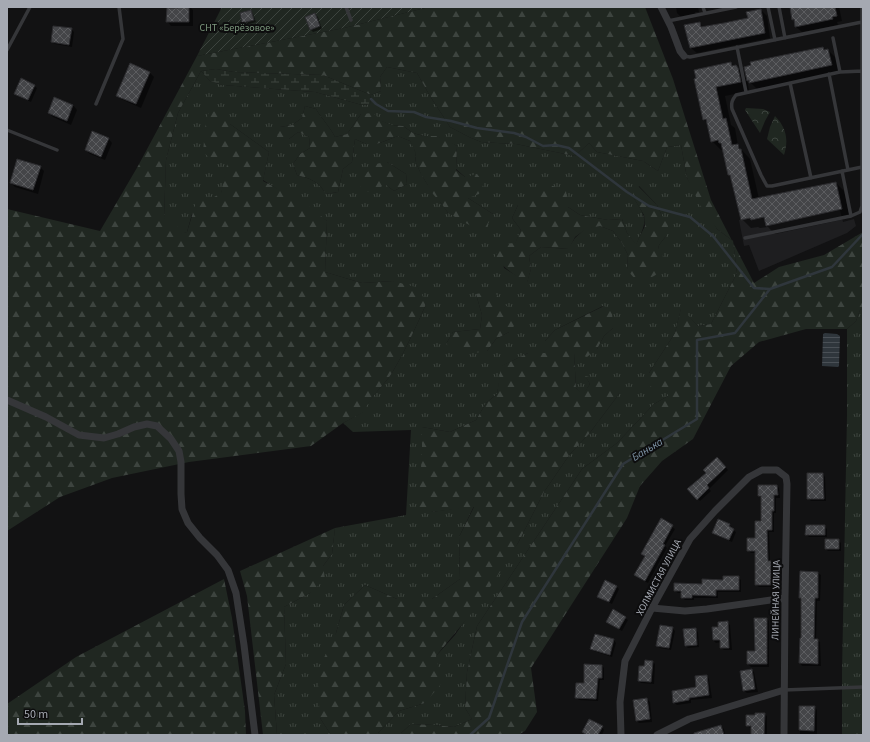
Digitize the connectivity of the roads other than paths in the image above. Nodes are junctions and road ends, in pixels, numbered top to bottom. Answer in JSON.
{"nodes":[{"id":1,"x":30,"y":7,"type":"edge"},
{"id":2,"x":119,"y":7,"type":"edge"},
{"id":3,"x":346,"y":7,"type":"edge"},
{"id":4,"x":661,"y":7,"type":"edge"},
{"id":5,"x":703,"y":7,"type":"edge"},
{"id":6,"x":736,"y":7,"type":"edge"},
{"id":7,"x":768,"y":7,"type":"edge"},
{"id":8,"x":779,"y":7,"type":"edge"},
{"id":9,"x":862,"y":7,"type":"edge"},
{"id":10,"x":705,"y":13,"type":"junction"},
{"id":11,"x":351,"y":20,"type":"dead end"},
{"id":12,"x":667,"y":21,"type":"junction"},
{"id":13,"x":862,"y":22,"type":"junction"},
{"id":14,"x":785,"y":38,"type":"junction"},
{"id":15,"x":833,"y":38,"type":"dead end"},
{"id":16,"x":775,"y":40,"type":"junction"},
{"id":17,"x":737,"y":48,"type":"junction"},
{"id":18,"x":7,"y":50,"type":"edge"},
{"id":19,"x":684,"y":56,"type":"joint"},
{"id":20,"x":863,"y":71,"type":"edge"},
{"id":21,"x":840,"y":72,"type":"junction"},
{"id":22,"x":829,"y":74,"type":"junction"},
{"id":23,"x":790,"y":83,"type":"junction"},
{"id":24,"x":746,"y":92,"type":"junction"},
{"id":25,"x":96,"y":104,"type":"dead end"},
{"id":26,"x":7,"y":130,"type":"edge"},
{"id":27,"x":57,"y":150,"type":"dead end"},
{"id":28,"x":862,"y":167,"type":"edge"},
{"id":29,"x":848,"y":170,"type":"junction"},
{"id":30,"x":842,"y":171,"type":"junction"},
{"id":31,"x":811,"y":178,"type":"junction"},
{"id":32,"x":851,"y":216,"type":"junction"},
{"id":33,"x":745,"y":238,"type":"dead end"},
{"id":34,"x":7,"y":400,"type":"edge"},
{"id":35,"x":777,"y":470,"type":"joint"},
{"id":36,"x":785,"y":598,"type":"junction"},
{"id":37,"x":652,"y":608,"type":"junction"},
{"id":38,"x":863,"y":687,"type":"edge"},
{"id":39,"x":784,"y":690,"type":"junction"},
{"id":40,"x":255,"y":735,"type":"edge"},
{"id":41,"x":621,"y":735,"type":"edge"},
{"id":42,"x":657,"y":735,"type":"edge"},
{"id":43,"x":784,"y":735,"type":"edge"}],
"edges":[{"from":1,"to":18,"type":"lane"},
{"from":2,"to":25,"type":"lane"},
{"from":3,"to":11,"type":"lane"},
{"from":4,"to":12,"type":"street"},
{"from":5,"to":10,"type":"lane"},
{"from":6,"to":10,"type":"lane"},
{"from":7,"to":16,"type":"lane"},
{"from":8,"to":14,"type":"lane"},
{"from":9,"to":13,"type":"lane"},
{"from":10,"to":12,"type":"lane"},
{"from":12,"to":19,"type":"street"},
{"from":13,"to":14,"type":"lane"},
{"from":13,"to":20,"type":"lane"},
{"from":14,"to":16,"type":"lane"},
{"from":15,"to":21,"type":"lane"},
{"from":16,"to":17,"type":"lane"},
{"from":17,"to":19,"type":"lane"},
{"from":17,"to":24,"type":"lane"},
{"from":20,"to":21,"type":"lane"},
{"from":20,"to":28,"type":"lane"},
{"from":21,"to":22,"type":"lane"},
{"from":22,"to":23,"type":"lane"},
{"from":22,"to":29,"type":"lane"},
{"from":23,"to":24,"type":"lane"},
{"from":23,"to":31,"type":"lane"},
{"from":24,"to":31,"type":"lane"},
{"from":26,"to":27,"type":"lane"},
{"from":28,"to":29,"type":"lane"},
{"from":28,"to":32,"type":"lane"},
{"from":29,"to":30,"type":"lane"},
{"from":30,"to":31,"type":"lane"},
{"from":30,"to":32,"type":"lane"},
{"from":32,"to":33,"type":"lane"},
{"from":34,"to":40,"type":"street"},
{"from":35,"to":36,"type":"street","name":"ЛИНЕЙНАЯ УЛИЦА"},
{"from":35,"to":37,"type":"street","name":"ХОЛМИСТАЯ УЛИЦА"},
{"from":36,"to":37,"type":"street"},
{"from":36,"to":39,"type":"street","name":"ЛИНЕЙНАЯ УЛИЦА"},
{"from":37,"to":41,"type":"street","name":"ХОЛМИСТАЯ УЛИЦА"},
{"from":38,"to":39,"type":"lane"},
{"from":39,"to":42,"type":"street"},
{"from":39,"to":43,"type":"street","name":"ЛИНЕЙНАЯ УЛИЦА"}]}
